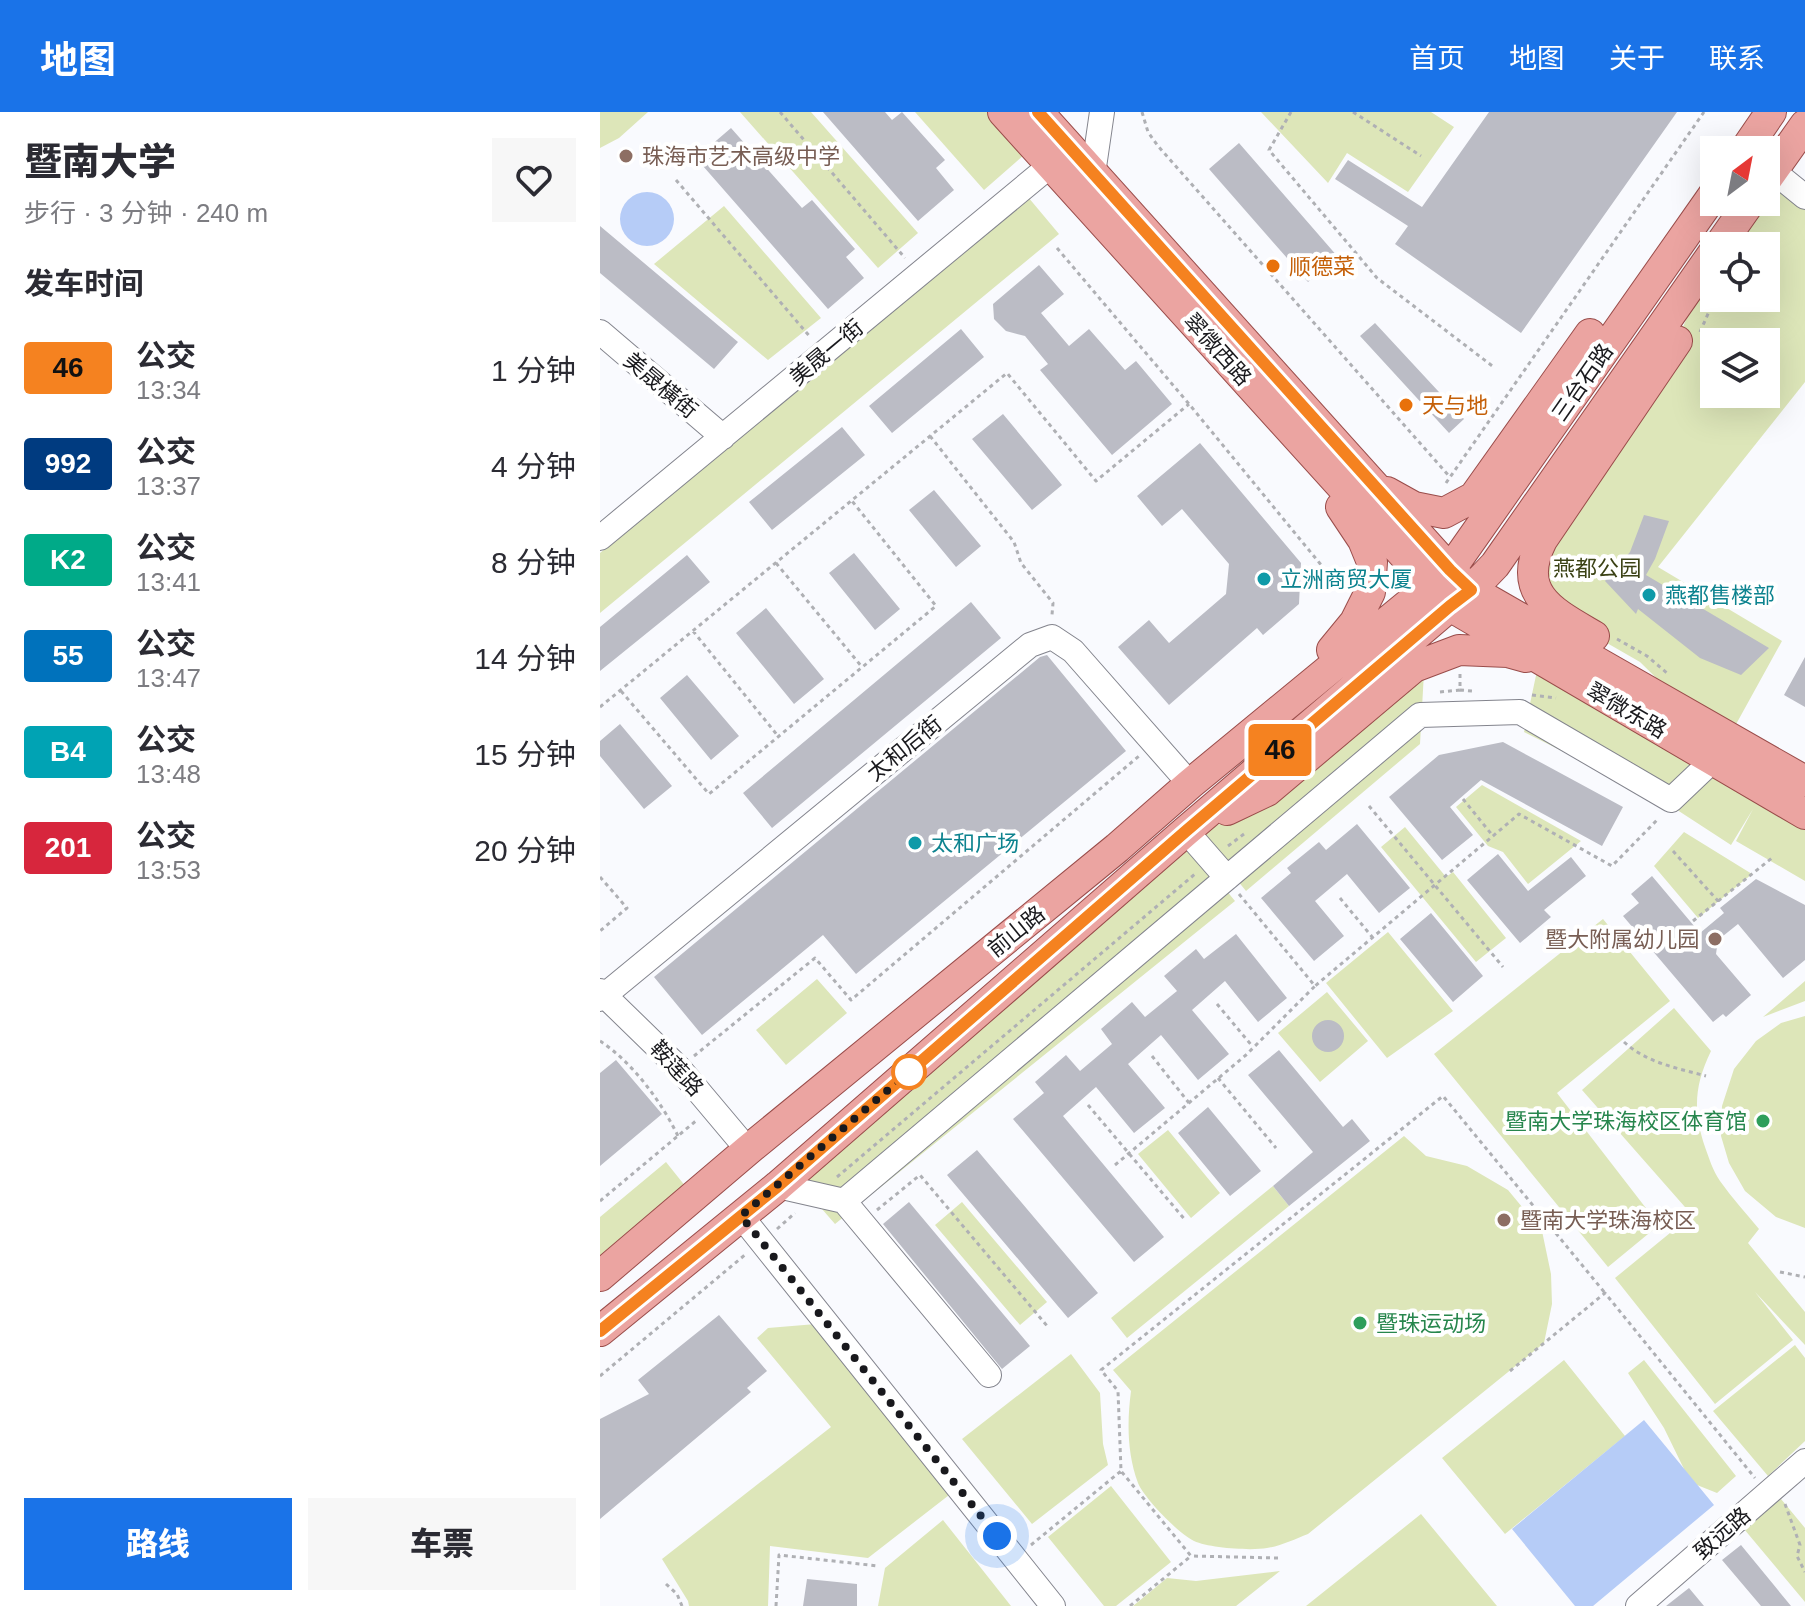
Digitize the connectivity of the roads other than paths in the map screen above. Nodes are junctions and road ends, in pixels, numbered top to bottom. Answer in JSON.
{"nodes":[{"id":1,"x":1003,"y":112,"type":"edge"},
{"id":2,"x":1038,"y":112,"type":"edge"},
{"id":3,"x":1102,"y":112,"type":"edge"},
{"id":4,"x":1771,"y":112,"type":"edge"},
{"id":5,"x":1805,"y":125,"type":"edge"},
{"id":6,"x":1755,"y":136,"type":"edge"},
{"id":7,"x":1780,"y":160,"type":"edge"},
{"id":8,"x":1051,"y":165,"type":"junction"},
{"id":9,"x":1093,"y":174,"type":"junction"},
{"id":10,"x":1780,"y":182,"type":"edge"},
{"id":11,"x":1805,"y":197,"type":"edge"},
{"id":12,"x":1700,"y":210,"type":"edge"},
{"id":13,"x":1700,"y":214,"type":"edge"},
{"id":14,"x":1700,"y":272,"type":"edge"},
{"id":15,"x":1700,"y":287,"type":"edge"},
{"id":16,"x":600,"y":332,"type":"edge"},
{"id":17,"x":1292,"y":431,"type":"junction"},
{"id":18,"x":723,"y":437,"type":"junction"},
{"id":19,"x":1372,"y":484,"type":"junction"},
{"id":20,"x":600,"y":538,"type":"edge"},
{"id":21,"x":1451,"y":588,"type":"junction"},
{"id":22,"x":1551,"y":665,"type":"junction"},
{"id":23,"x":1284,"y":707,"type":"junction"},
{"id":24,"x":1698,"y":719,"type":"junction"},
{"id":25,"x":1713,"y":760,"type":"junction"},
{"id":26,"x":1805,"y":781,"type":"edge"},
{"id":27,"x":1190,"y":784,"type":"junction"},
{"id":28,"x":1805,"y":814,"type":"edge"},
{"id":29,"x":1186,"y":831,"type":"junction"},
{"id":30,"x":1227,"y":878,"type":"junction"},
{"id":31,"x":601,"y":995,"type":"edge"},
{"id":32,"x":748,"y":1150,"type":"junction"},
{"id":33,"x":778,"y":1186,"type":"junction"},
{"id":34,"x":844,"y":1201,"type":"junction"},
{"id":35,"x":741,"y":1216,"type":"junction"},
{"id":36,"x":600,"y":1276,"type":"edge"},
{"id":37,"x":600,"y":1331,"type":"edge"},
{"id":38,"x":989,"y":1375,"type":"dead end"},
{"id":39,"x":1805,"y":1461,"type":"edge"},
{"id":40,"x":1053,"y":1606,"type":"edge"},
{"id":41,"x":1638,"y":1606,"type":"edge"}],
"edges":[{"from":1,"to":8,"type":"main road","name":"翠微西路"},
{"from":2,"to":9,"type":"main road","name":"翠微西路"},
{"from":3,"to":9,"type":"street"},
{"from":4,"to":6,"type":"main road"},
{"from":5,"to":7,"type":"main road"},
{"from":8,"to":17,"type":"main road","name":"翠微西路"},
{"from":8,"to":18,"type":"street","name":"美晟一街"},
{"from":9,"to":19,"type":"main road","name":"翠微西路"},
{"from":10,"to":11,"type":"street"},
{"from":12,"to":19,"type":"main road"},
{"from":13,"to":21,"type":"main road","name":"三台石路"},
{"from":14,"to":21,"type":"main road","name":"三台石路"},
{"from":15,"to":24,"type":"main road"},
{"from":16,"to":18,"type":"street","name":"美晟橫街"},
{"from":17,"to":21,"type":"main road","name":"翠微西路"},
{"from":17,"to":23,"type":"main road"},
{"from":18,"to":20,"type":"street","name":"美晟一街"},
{"from":19,"to":21,"type":"main road","name":"翠微西路"},
{"from":21,"to":22,"type":"main road","name":"翠微东路"},
{"from":21,"to":23,"type":"main road","name":"前山路"},
{"from":21,"to":24,"type":"main road","name":"翠微东路"},
{"from":21,"to":29,"type":"main road","name":"前山路"},
{"from":22,"to":25,"type":"main road","name":"翠微东路"},
{"from":22,"to":29,"type":"main road"},
{"from":23,"to":27,"type":"main road","name":"前山路"},
{"from":24,"to":26,"type":"main road","name":"翠微东路"},
{"from":25,"to":28,"type":"main road","name":"翠微东路"},
{"from":25,"to":30,"type":"street"},
{"from":27,"to":31,"type":"street","name":"太和后街"},
{"from":27,"to":32,"type":"main road","name":"前山路"},
{"from":29,"to":30,"type":"street"},
{"from":29,"to":33,"type":"main road","name":"前山路"},
{"from":30,"to":34,"type":"street"},
{"from":31,"to":32,"type":"street","name":"鞍莲路"},
{"from":32,"to":36,"type":"main road","name":"前山路"},
{"from":33,"to":34,"type":"street"},
{"from":33,"to":35,"type":"main road","name":"前山路"},
{"from":34,"to":38,"type":"street"},
{"from":35,"to":37,"type":"main road","name":"前山路"},
{"from":35,"to":40,"type":"street"},
{"from":39,"to":41,"type":"street","name":"致远路"}]}
